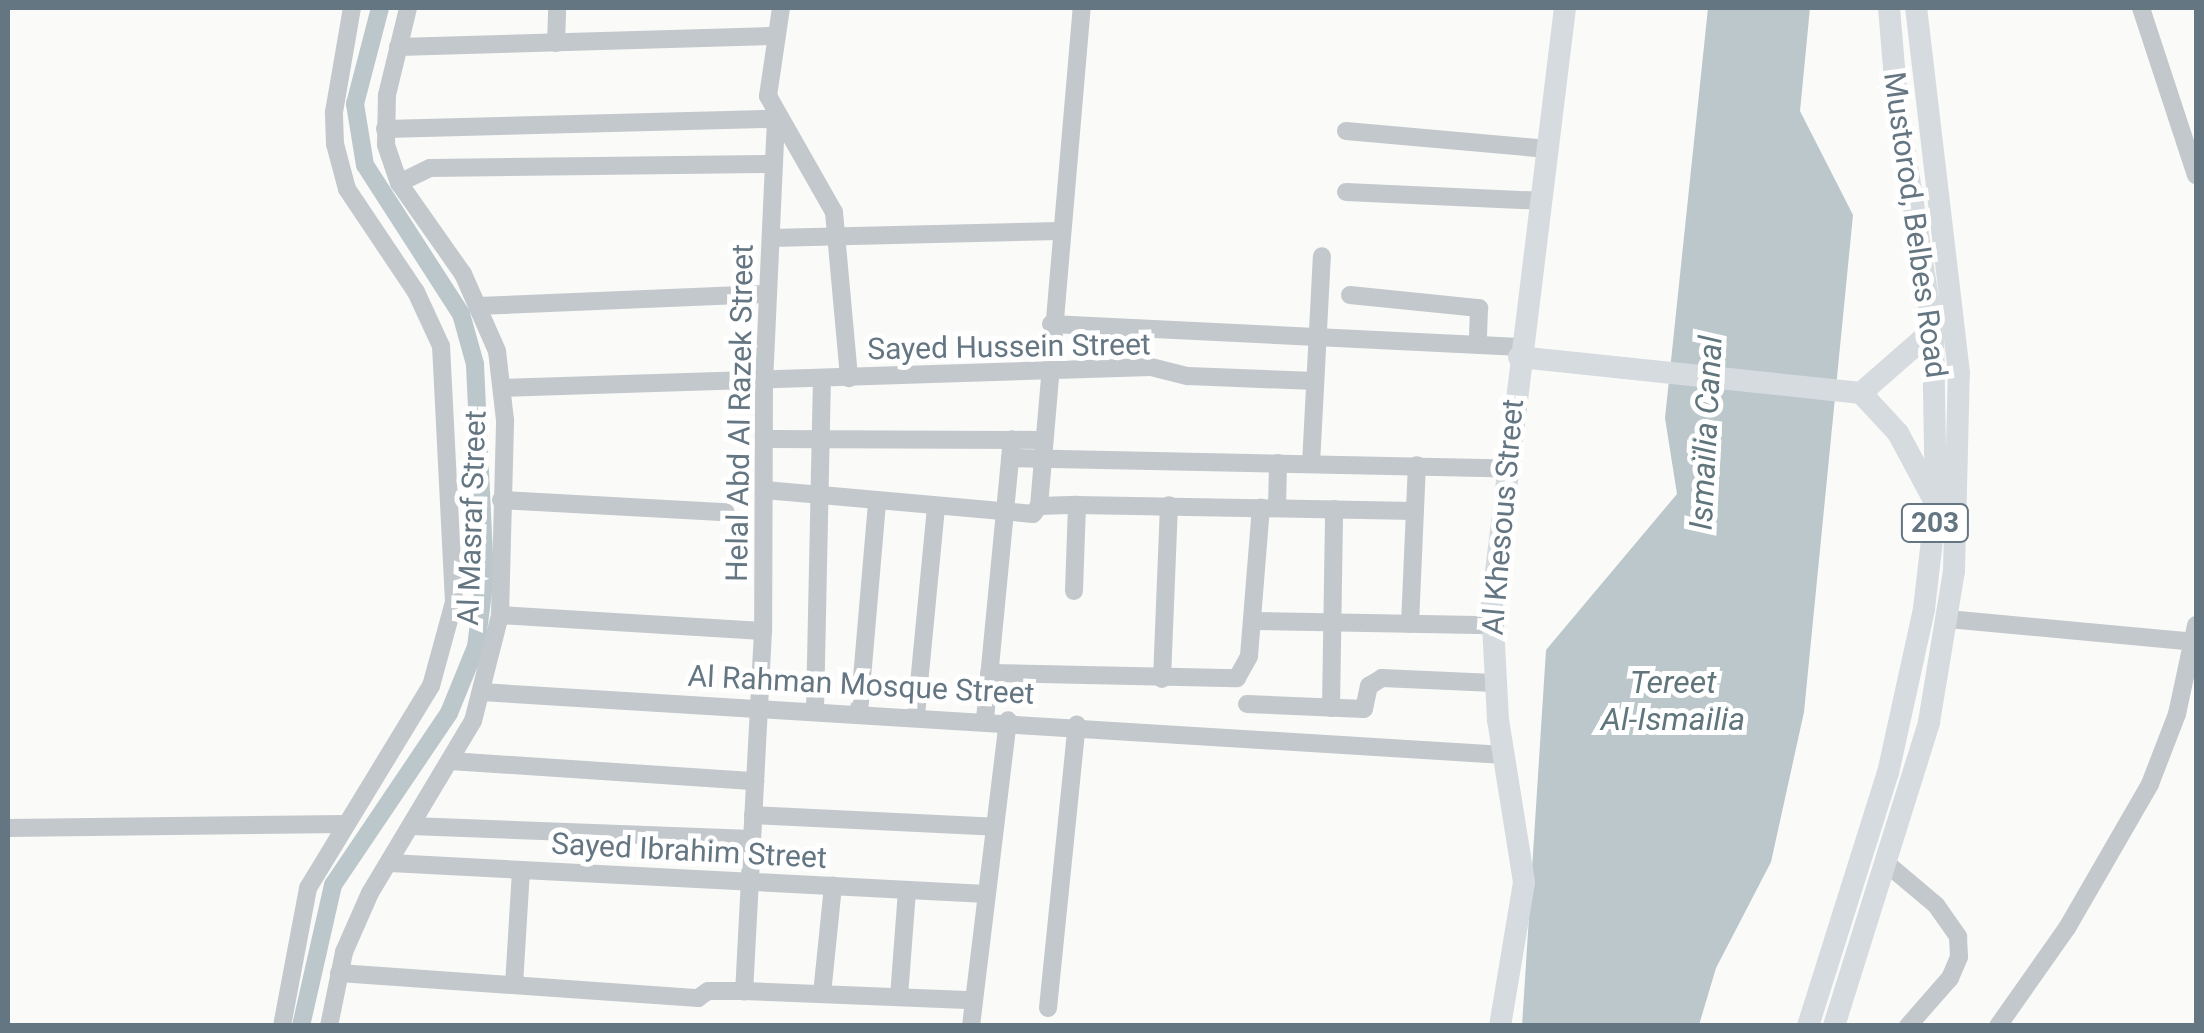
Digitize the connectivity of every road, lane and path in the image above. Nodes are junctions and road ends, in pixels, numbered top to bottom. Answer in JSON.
{"nodes":[{"id":1,"x":352,"y":8,"type":"edge"},
{"id":2,"x":408,"y":8,"type":"edge"},
{"id":3,"x":557,"y":8,"type":"edge"},
{"id":4,"x":781,"y":8,"type":"edge"},
{"id":5,"x":1082,"y":8,"type":"edge"},
{"id":6,"x":1565,"y":8,"type":"edge"},
{"id":7,"x":1890,"y":8,"type":"edge"},
{"id":8,"x":1916,"y":8,"type":"edge"},
{"id":9,"x":2141,"y":8,"type":"edge"},
{"id":10,"x":774,"y":36,"type":"junction"},
{"id":11,"x":556,"y":43,"type":"junction"},
{"id":12,"x":398,"y":47,"type":"junction"},
{"id":13,"x":776,"y":119,"type":"junction"},
{"id":14,"x":385,"y":129,"type":"junction"},
{"id":15,"x":1346,"y":131,"type":"dead end"},
{"id":16,"x":1548,"y":149,"type":"junction"},
{"id":17,"x":2194,"y":156,"type":"edge"},
{"id":18,"x":774,"y":164,"type":"junction"},
{"id":19,"x":2196,"y":175,"type":"edge"},
{"id":20,"x":399,"y":183,"type":"junction"},
{"id":21,"x":1346,"y":192,"type":"dead end"},
{"id":22,"x":1541,"y":201,"type":"junction"},
{"id":23,"x":1059,"y":231,"type":"junction"},
{"id":24,"x":840,"y":237,"type":"junction"},
{"id":25,"x":770,"y":238,"type":"junction"},
{"id":26,"x":1322,"y":256,"type":"dead end"},
{"id":27,"x":768,"y":294,"type":"junction"},
{"id":28,"x":1350,"y":295,"type":"dead end"},
{"id":29,"x":478,"y":306,"type":"junction"},
{"id":30,"x":1050,"y":324,"type":"junction"},
{"id":31,"x":1933,"y":330,"type":"junction"},
{"id":32,"x":1318,"y":336,"type":"junction"},
{"id":33,"x":1478,"y":345,"type":"junction"},
{"id":34,"x":1520,"y":352,"type":"junction"},
{"id":35,"x":1049,"y":369,"type":"junction"},
{"id":36,"x":822,"y":378,"type":"junction"},
{"id":37,"x":848,"y":378,"type":"junction"},
{"id":38,"x":764,"y":380,"type":"junction"},
{"id":39,"x":1315,"y":382,"type":"junction"},
{"id":40,"x":503,"y":388,"type":"junction"},
{"id":41,"x":1859,"y":393,"type":"junction"},
{"id":42,"x":766,"y":439,"type":"junction"},
{"id":43,"x":821,"y":441,"type":"junction"},
{"id":44,"x":1011,"y":448,"type":"junction"},
{"id":45,"x":1043,"y":449,"type":"junction"},
{"id":46,"x":1278,"y":463,"type":"junction"},
{"id":47,"x":1311,"y":464,"type":"junction"},
{"id":48,"x":1417,"y":465,"type":"junction"},
{"id":49,"x":1506,"y":468,"type":"junction"},
{"id":50,"x":766,"y":490,"type":"junction"},
{"id":51,"x":820,"y":495,"type":"junction"},
{"id":52,"x":501,"y":500,"type":"junction"},
{"id":53,"x":877,"y":501,"type":"junction"},
{"id":54,"x":1077,"y":505,"type":"junction"},
{"id":55,"x":1169,"y":505,"type":"junction"},
{"id":56,"x":1936,"y":505,"type":"junction"},
{"id":57,"x":936,"y":507,"type":"junction"},
{"id":58,"x":1269,"y":507,"type":"junction"},
{"id":59,"x":1038,"y":509,"type":"junction"},
{"id":60,"x":1334,"y":509,"type":"junction"},
{"id":61,"x":1415,"y":511,"type":"junction"},
{"id":62,"x":726,"y":512,"type":"dead end"},
{"id":63,"x":1005,"y":512,"type":"junction"},
{"id":64,"x":1074,"y":591,"type":"dead end"},
{"id":65,"x":500,"y":615,"type":"junction"},
{"id":66,"x":1948,"y":618,"type":"junction"},
{"id":67,"x":1252,"y":622,"type":"junction"},
{"id":68,"x":1332,"y":622,"type":"junction"},
{"id":69,"x":1410,"y":624,"type":"junction"},
{"id":70,"x":1491,"y":625,"type":"junction"},
{"id":71,"x":764,"y":631,"type":"junction"},
{"id":72,"x":2196,"y":637,"type":"edge"},
{"id":73,"x":989,"y":673,"type":"junction"},
{"id":74,"x":1162,"y":679,"type":"junction"},
{"id":75,"x":1494,"y":683,"type":"junction"},
{"id":76,"x":481,"y":692,"type":"junction"},
{"id":77,"x":1247,"y":704,"type":"dead end"},
{"id":78,"x":759,"y":707,"type":"junction"},
{"id":79,"x":1331,"y":708,"type":"junction"},
{"id":80,"x":816,"y":710,"type":"junction"},
{"id":81,"x":859,"y":712,"type":"junction"},
{"id":82,"x":916,"y":716,"type":"junction"},
{"id":83,"x":985,"y":719,"type":"junction"},
{"id":84,"x":1008,"y":720,"type":"junction"},
{"id":85,"x":1077,"y":724,"type":"junction"},
{"id":86,"x":1504,"y":755,"type":"junction"},
{"id":87,"x":450,"y":761,"type":"junction"},
{"id":88,"x":755,"y":781,"type":"junction"},
{"id":89,"x":753,"y":815,"type":"junction"},
{"id":90,"x":345,"y":824,"type":"junction"},
{"id":91,"x":411,"y":826,"type":"junction"},
{"id":92,"x":995,"y":827,"type":"junction"},
{"id":93,"x":8,"y":828,"type":"edge"},
{"id":94,"x":752,"y":838,"type":"junction"},
{"id":95,"x":390,"y":862,"type":"junction"},
{"id":96,"x":1886,"y":862,"type":"junction"},
{"id":97,"x":521,"y":870,"type":"junction"},
{"id":98,"x":749,"y":881,"type":"junction"},
{"id":99,"x":833,"y":886,"type":"junction"},
{"id":100,"x":907,"y":890,"type":"junction"},
{"id":101,"x":986,"y":894,"type":"junction"},
{"id":102,"x":339,"y":973,"type":"junction"},
{"id":103,"x":514,"y":985,"type":"junction"},
{"id":104,"x":744,"y":991,"type":"junction"},
{"id":105,"x":822,"y":994,"type":"junction"},
{"id":106,"x":899,"y":997,"type":"junction"},
{"id":107,"x":974,"y":1000,"type":"junction"},
{"id":108,"x":1048,"y":1008,"type":"dead end"},
{"id":109,"x":282,"y":1026,"type":"edge"},
{"id":110,"x":330,"y":1026,"type":"edge"},
{"id":111,"x":971,"y":1026,"type":"edge"},
{"id":112,"x":1500,"y":1026,"type":"edge"},
{"id":113,"x":1808,"y":1026,"type":"edge"},
{"id":114,"x":1834,"y":1026,"type":"edge"},
{"id":115,"x":1908,"y":1026,"type":"edge"},
{"id":116,"x":1998,"y":1026,"type":"edge"}],
"edges":[{"from":1,"to":90,"type":"street"},
{"from":2,"to":12,"type":"street","name":"Al Masraf Street"},
{"from":3,"to":11,"type":"street"},
{"from":4,"to":10,"type":"street"},
{"from":5,"to":23,"type":"street"},
{"from":6,"to":16,"type":"main road","name":"Al Khesous Street"},
{"from":7,"to":31,"type":"main road","name":"Mustorod, Belbes Road","number":"203"},
{"from":8,"to":66,"type":"main road","name":"Mustorod, Belbes Road","number":"203"},
{"from":9,"to":17,"type":"street"},
{"from":10,"to":11,"type":"street"},
{"from":10,"to":13,"type":"street"},
{"from":11,"to":12,"type":"street"},
{"from":12,"to":14,"type":"street","name":"Al Masraf Street"},
{"from":13,"to":14,"type":"street"},
{"from":13,"to":18,"type":"street","name":"Helal Abd Al Razek Street"},
{"from":13,"to":24,"type":"street"},
{"from":14,"to":20,"type":"street","name":"Al Masraf Street"},
{"from":15,"to":16,"type":"street"},
{"from":16,"to":22,"type":"main road","name":"Al Khesous Street"},
{"from":17,"to":19,"type":"street"},
{"from":18,"to":20,"type":"street"},
{"from":18,"to":25,"type":"street","name":"Helal Abd Al Razek Street"},
{"from":20,"to":29,"type":"street","name":"Al Masraf Street"},
{"from":21,"to":22,"type":"street"},
{"from":22,"to":34,"type":"main road","name":"Al Khesous Street"},
{"from":23,"to":24,"type":"street"},
{"from":23,"to":30,"type":"street"},
{"from":24,"to":25,"type":"street"},
{"from":24,"to":37,"type":"street"},
{"from":25,"to":27,"type":"street","name":"Helal Abd Al Razek Street"},
{"from":26,"to":32,"type":"street"},
{"from":27,"to":29,"type":"street"},
{"from":27,"to":38,"type":"street","name":"Helal Abd Al Razek Street"},
{"from":28,"to":33,"type":"street"},
{"from":29,"to":40,"type":"street","name":"Al Masraf Street"},
{"from":30,"to":32,"type":"street"},
{"from":30,"to":35,"type":"street"},
{"from":31,"to":41,"type":"main road"},
{"from":31,"to":56,"type":"main road","name":"Mustorod, Belbes Road","number":"203"},
{"from":32,"to":33,"type":"street"},
{"from":32,"to":39,"type":"street"},
{"from":33,"to":34,"type":"street"},
{"from":34,"to":41,"type":"main road"},
{"from":34,"to":49,"type":"main road","name":"Al Khesous Street"},
{"from":35,"to":37,"type":"street","name":"Sayed Hussein Street"},
{"from":35,"to":39,"type":"street","name":"Sayed Hussein Street"},
{"from":35,"to":45,"type":"street"},
{"from":36,"to":37,"type":"street","name":"Sayed Hussein Street"},
{"from":36,"to":38,"type":"street","name":"Sayed Hussein Street"},
{"from":36,"to":43,"type":"street"},
{"from":38,"to":40,"type":"street","name":"Sayed Hussein Street"},
{"from":38,"to":42,"type":"street","name":"Helal Abd Al Razek Street"},
{"from":39,"to":47,"type":"street"},
{"from":40,"to":52,"type":"street","name":"Al Masraf Street"},
{"from":41,"to":56,"type":"main road"},
{"from":42,"to":43,"type":"street"},
{"from":42,"to":50,"type":"street","name":"Helal Abd Al Razek Street"},
{"from":43,"to":44,"type":"street"},
{"from":43,"to":51,"type":"street"},
{"from":44,"to":45,"type":"street"},
{"from":44,"to":63,"type":"street"},
{"from":45,"to":46,"type":"street"},
{"from":45,"to":59,"type":"street"},
{"from":46,"to":47,"type":"street"},
{"from":46,"to":58,"type":"street"},
{"from":47,"to":48,"type":"street"},
{"from":48,"to":49,"type":"street"},
{"from":48,"to":61,"type":"street"},
{"from":49,"to":70,"type":"main road","name":"Al Khesous Street"},
{"from":50,"to":51,"type":"street"},
{"from":50,"to":71,"type":"street","name":"Helal Abd Al Razek Street"},
{"from":51,"to":53,"type":"street"},
{"from":51,"to":80,"type":"street"},
{"from":52,"to":62,"type":"street"},
{"from":52,"to":65,"type":"street","name":"Al Masraf Street"},
{"from":53,"to":57,"type":"street"},
{"from":53,"to":81,"type":"street"},
{"from":54,"to":55,"type":"street"},
{"from":54,"to":59,"type":"street"},
{"from":54,"to":64,"type":"street"},
{"from":55,"to":58,"type":"street"},
{"from":55,"to":74,"type":"street"},
{"from":56,"to":113,"type":"main road","name":"Mustorod, Belbes Road","number":"203"},
{"from":57,"to":63,"type":"street"},
{"from":57,"to":82,"type":"street"},
{"from":58,"to":60,"type":"street"},
{"from":58,"to":67,"type":"street"},
{"from":59,"to":63,"type":"street"},
{"from":60,"to":61,"type":"street"},
{"from":60,"to":68,"type":"street"},
{"from":61,"to":69,"type":"street"},
{"from":63,"to":73,"type":"street"},
{"from":65,"to":71,"type":"street"},
{"from":65,"to":76,"type":"street","name":"Al Masraf Street"},
{"from":66,"to":72,"type":"street"},
{"from":66,"to":96,"type":"main road","name":"Mustorod, Belbes Road","number":"203"},
{"from":67,"to":68,"type":"street"},
{"from":67,"to":74,"type":"street"},
{"from":68,"to":69,"type":"street"},
{"from":68,"to":79,"type":"street"},
{"from":69,"to":70,"type":"street"},
{"from":70,"to":75,"type":"main road","name":"Al Khesous Street"},
{"from":71,"to":78,"type":"street","name":"Helal Abd Al Razek Street"},
{"from":72,"to":116,"type":"street"},
{"from":73,"to":74,"type":"street"},
{"from":73,"to":83,"type":"street"},
{"from":75,"to":79,"type":"street"},
{"from":75,"to":86,"type":"main road","name":"Al Khesous Street"},
{"from":76,"to":78,"type":"street","name":"Al Rahman Mosque Street"},
{"from":76,"to":87,"type":"street","name":"Al Masraf Street"},
{"from":77,"to":79,"type":"street"},
{"from":78,"to":80,"type":"street","name":"Al Rahman Mosque Street"},
{"from":78,"to":88,"type":"street","name":"Helal Abd Al Razek Street"},
{"from":80,"to":81,"type":"street","name":"Al Rahman Mosque Street"},
{"from":81,"to":82,"type":"street","name":"Al Rahman Mosque Street"},
{"from":82,"to":83,"type":"street","name":"Al Rahman Mosque Street"},
{"from":83,"to":84,"type":"street","name":"Al Rahman Mosque Street"},
{"from":84,"to":85,"type":"street","name":"Al Rahman Mosque Street"},
{"from":84,"to":92,"type":"street"},
{"from":85,"to":86,"type":"street","name":"Al Rahman Mosque Street"},
{"from":85,"to":108,"type":"street"},
{"from":86,"to":112,"type":"main road","name":"Al Khesous Street"},
{"from":87,"to":88,"type":"street"},
{"from":87,"to":91,"type":"street","name":"Al Masraf Street"},
{"from":88,"to":89,"type":"street","name":"Helal Abd Al Razek Street"},
{"from":89,"to":92,"type":"street"},
{"from":89,"to":94,"type":"street","name":"Helal Abd Al Razek Street"},
{"from":90,"to":93,"type":"street"},
{"from":90,"to":109,"type":"street"},
{"from":91,"to":94,"type":"street"},
{"from":91,"to":95,"type":"street","name":"Al Masraf Street"},
{"from":92,"to":101,"type":"street"},
{"from":94,"to":98,"type":"street","name":"Helal Abd Al Razek Street"},
{"from":95,"to":97,"type":"street","name":"Sayed Ibrahim Street"},
{"from":95,"to":102,"type":"street","name":"Al Masraf Street"},
{"from":96,"to":114,"type":"main road","name":"Mustorod, Belbes Road","number":"203"},
{"from":96,"to":115,"type":"street"},
{"from":97,"to":98,"type":"street","name":"Sayed Ibrahim Street"},
{"from":97,"to":103,"type":"street"},
{"from":98,"to":99,"type":"street","name":"Sayed Ibrahim Street"},
{"from":98,"to":104,"type":"street","name":"Helal Abd Al Razek Street"},
{"from":99,"to":100,"type":"street","name":"Sayed Ibrahim Street"},
{"from":99,"to":105,"type":"street"},
{"from":100,"to":101,"type":"street","name":"Sayed Ibrahim Street"},
{"from":100,"to":106,"type":"street"},
{"from":101,"to":107,"type":"street"},
{"from":102,"to":103,"type":"street"},
{"from":102,"to":110,"type":"street","name":"Al Masraf Street"},
{"from":103,"to":104,"type":"street"},
{"from":104,"to":105,"type":"street"},
{"from":105,"to":106,"type":"street"},
{"from":106,"to":107,"type":"street"},
{"from":107,"to":111,"type":"street"}]}
